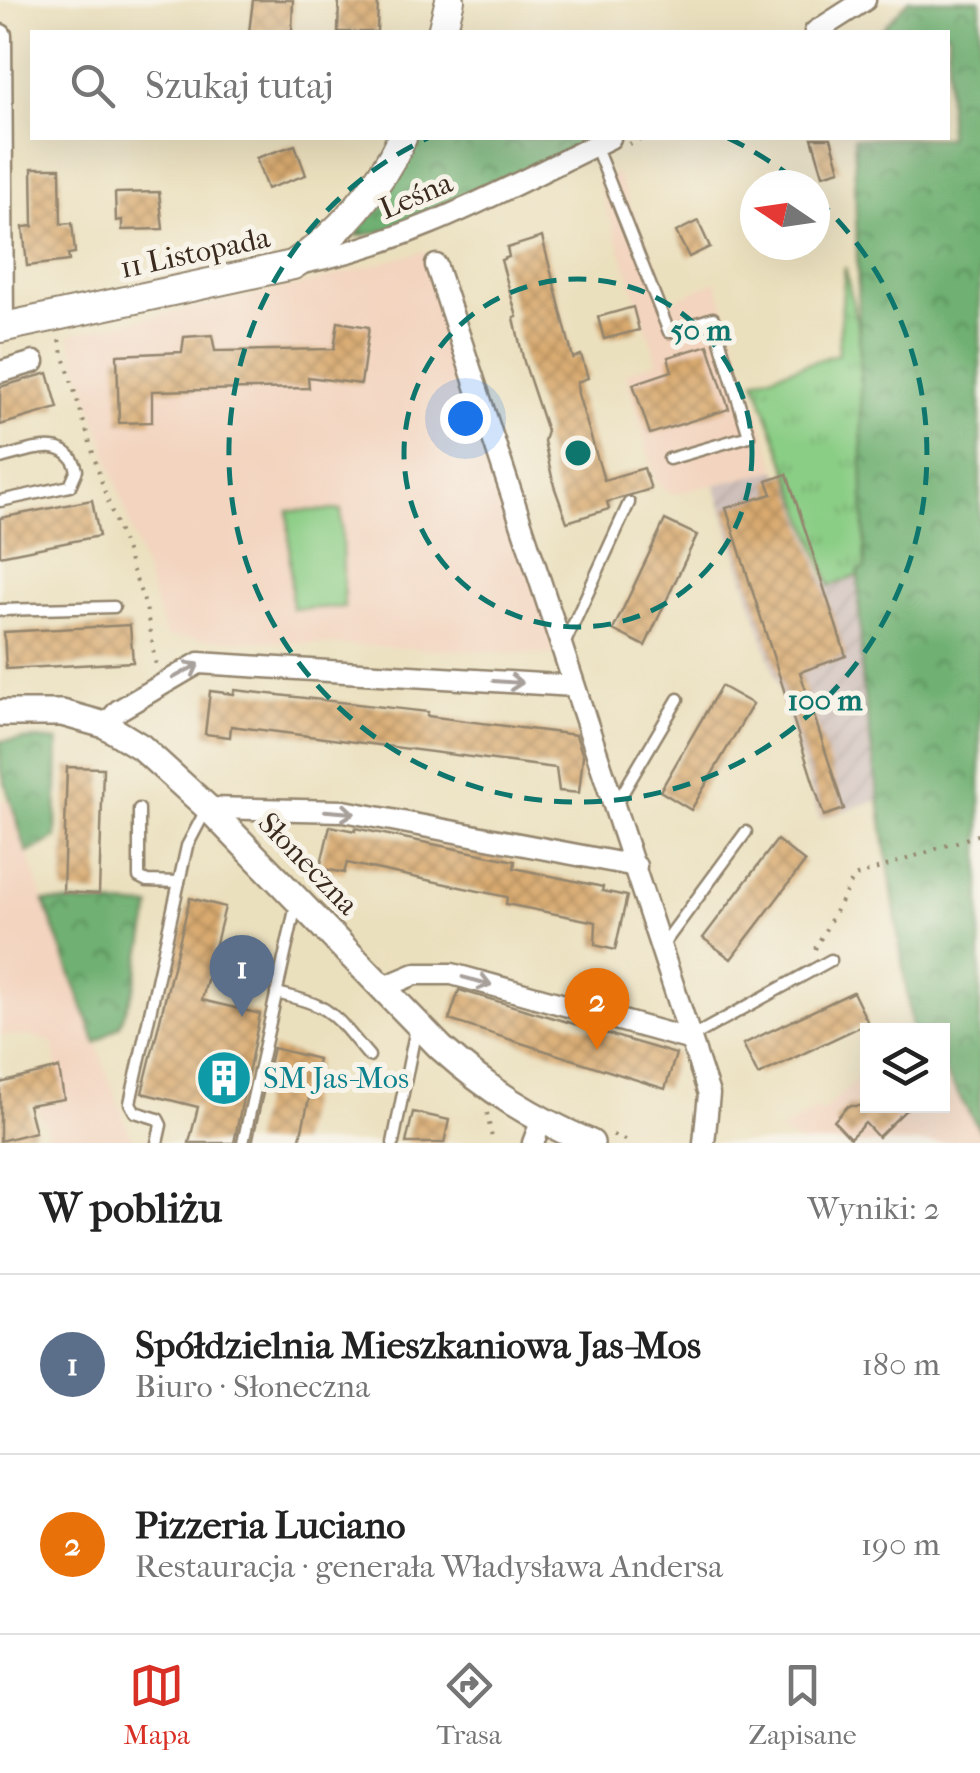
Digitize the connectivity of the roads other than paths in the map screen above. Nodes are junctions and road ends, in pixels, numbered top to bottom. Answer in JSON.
{"nodes":[{"id":1,"x":450,"y":0,"type":"edge"},
{"id":2,"x":866,"y":0,"type":"edge"},
{"id":3,"x":442,"y":30,"type":"edge"},
{"id":4,"x":818,"y":30,"type":"edge"},
{"id":5,"x":2,"y":35,"type":"edge"},
{"id":6,"x":401,"y":140,"type":"edge"},
{"id":7,"x":603,"y":141,"type":"edge"},
{"id":8,"x":436,"y":264,"type":"dead end"},
{"id":9,"x":293,"y":265,"type":"junction"},
{"id":10,"x":2,"y":328,"type":"edge"},
{"id":11,"x":34,"y":362,"type":"dead end"},
{"id":12,"x":0,"y":372,"type":"edge"},
{"id":13,"x":0,"y":458,"type":"edge"},
{"id":14,"x":669,"y":459,"type":"dead end"},
{"id":15,"x":0,"y":501,"type":"edge"},
{"id":16,"x":629,"y":502,"type":"dead end"},
{"id":17,"x":114,"y":607,"type":"dead end"},
{"id":18,"x":0,"y":610,"type":"edge"},
{"id":19,"x":562,"y":650,"type":"junction"},
{"id":20,"x":574,"y":686,"type":"junction"},
{"id":21,"x":678,"y":700,"type":"dead end"},
{"id":22,"x":0,"y":713,"type":"edge"},
{"id":23,"x":105,"y":725,"type":"junction"},
{"id":24,"x":615,"y":806,"type":"junction"},
{"id":25,"x":208,"y":808,"type":"junction"},
{"id":26,"x":139,"y":809,"type":"dead end"},
{"id":27,"x":746,"y":832,"type":"dead end"},
{"id":28,"x":636,"y":866,"type":"junction"},
{"id":29,"x":179,"y":882,"type":"junction"},
{"id":30,"x":297,"y":900,"type":"junction"},
{"id":31,"x":662,"y":946,"type":"junction"},
{"id":32,"x":831,"y":960,"type":"dead end"},
{"id":33,"x":384,"y":987,"type":"junction"},
{"id":34,"x":276,"y":994,"type":"junction"},
{"id":35,"x":417,"y":1022,"type":"junction"},
{"id":36,"x":688,"y":1039,"type":"junction"},
{"id":37,"x":369,"y":1056,"type":"dead end"},
{"id":38,"x":537,"y":1132,"type":"edge"},
{"id":39,"x":157,"y":1143,"type":"edge"},
{"id":40,"x":244,"y":1143,"type":"edge"},
{"id":41,"x":393,"y":1143,"type":"edge"},
{"id":42,"x":590,"y":1143,"type":"edge"},
{"id":43,"x":704,"y":1143,"type":"edge"}],
"edges":[{"from":1,"to":3,"type":"main road"},
{"from":2,"to":4,"type":"street"},
{"from":5,"to":10,"type":"street","name":"11 Listopada"},
{"from":6,"to":9,"type":"main road","name":"11 Listopada"},
{"from":7,"to":9,"type":"street","name":"Leśna"},
{"from":7,"to":14,"type":"lane"},
{"from":8,"to":19,"type":"street"},
{"from":9,"to":10,"type":"main road","name":"11 Listopada"},
{"from":11,"to":12,"type":"street"},
{"from":13,"to":15,"type":"lane"},
{"from":16,"to":19,"type":"lane"},
{"from":17,"to":18,"type":"lane"},
{"from":19,"to":20,"type":"street"},
{"from":23,"to":20,"type":"street","one_way":true},
{"from":20,"to":24,"type":"street"},
{"from":21,"to":24,"type":"lane"},
{"from":22,"to":23,"type":"street","name":"Słoneczna"},
{"from":23,"to":25,"type":"street","name":"Słoneczna"},
{"from":24,"to":28,"type":"street"},
{"from":25,"to":28,"type":"street","one_way":true},
{"from":25,"to":29,"type":"lane"},
{"from":25,"to":30,"type":"street","name":"Słoneczna"},
{"from":26,"to":29,"type":"lane"},
{"from":27,"to":31,"type":"lane"},
{"from":28,"to":31,"type":"street"},
{"from":29,"to":39,"type":"lane"},
{"from":30,"to":33,"type":"street","name":"Słoneczna"},
{"from":30,"to":34,"type":"lane"},
{"from":31,"to":36,"type":"street"},
{"from":32,"to":36,"type":"lane"},
{"from":33,"to":35,"type":"street","name":"Słoneczna"},
{"from":33,"to":36,"type":"street","one_way":true},
{"from":34,"to":37,"type":"lane"},
{"from":34,"to":40,"type":"lane"},
{"from":35,"to":38,"type":"street","name":"Słoneczna"},
{"from":35,"to":41,"type":"lane"},
{"from":36,"to":43,"type":"street"},
{"from":38,"to":42,"type":"street","name":"Słoneczna"}]}
